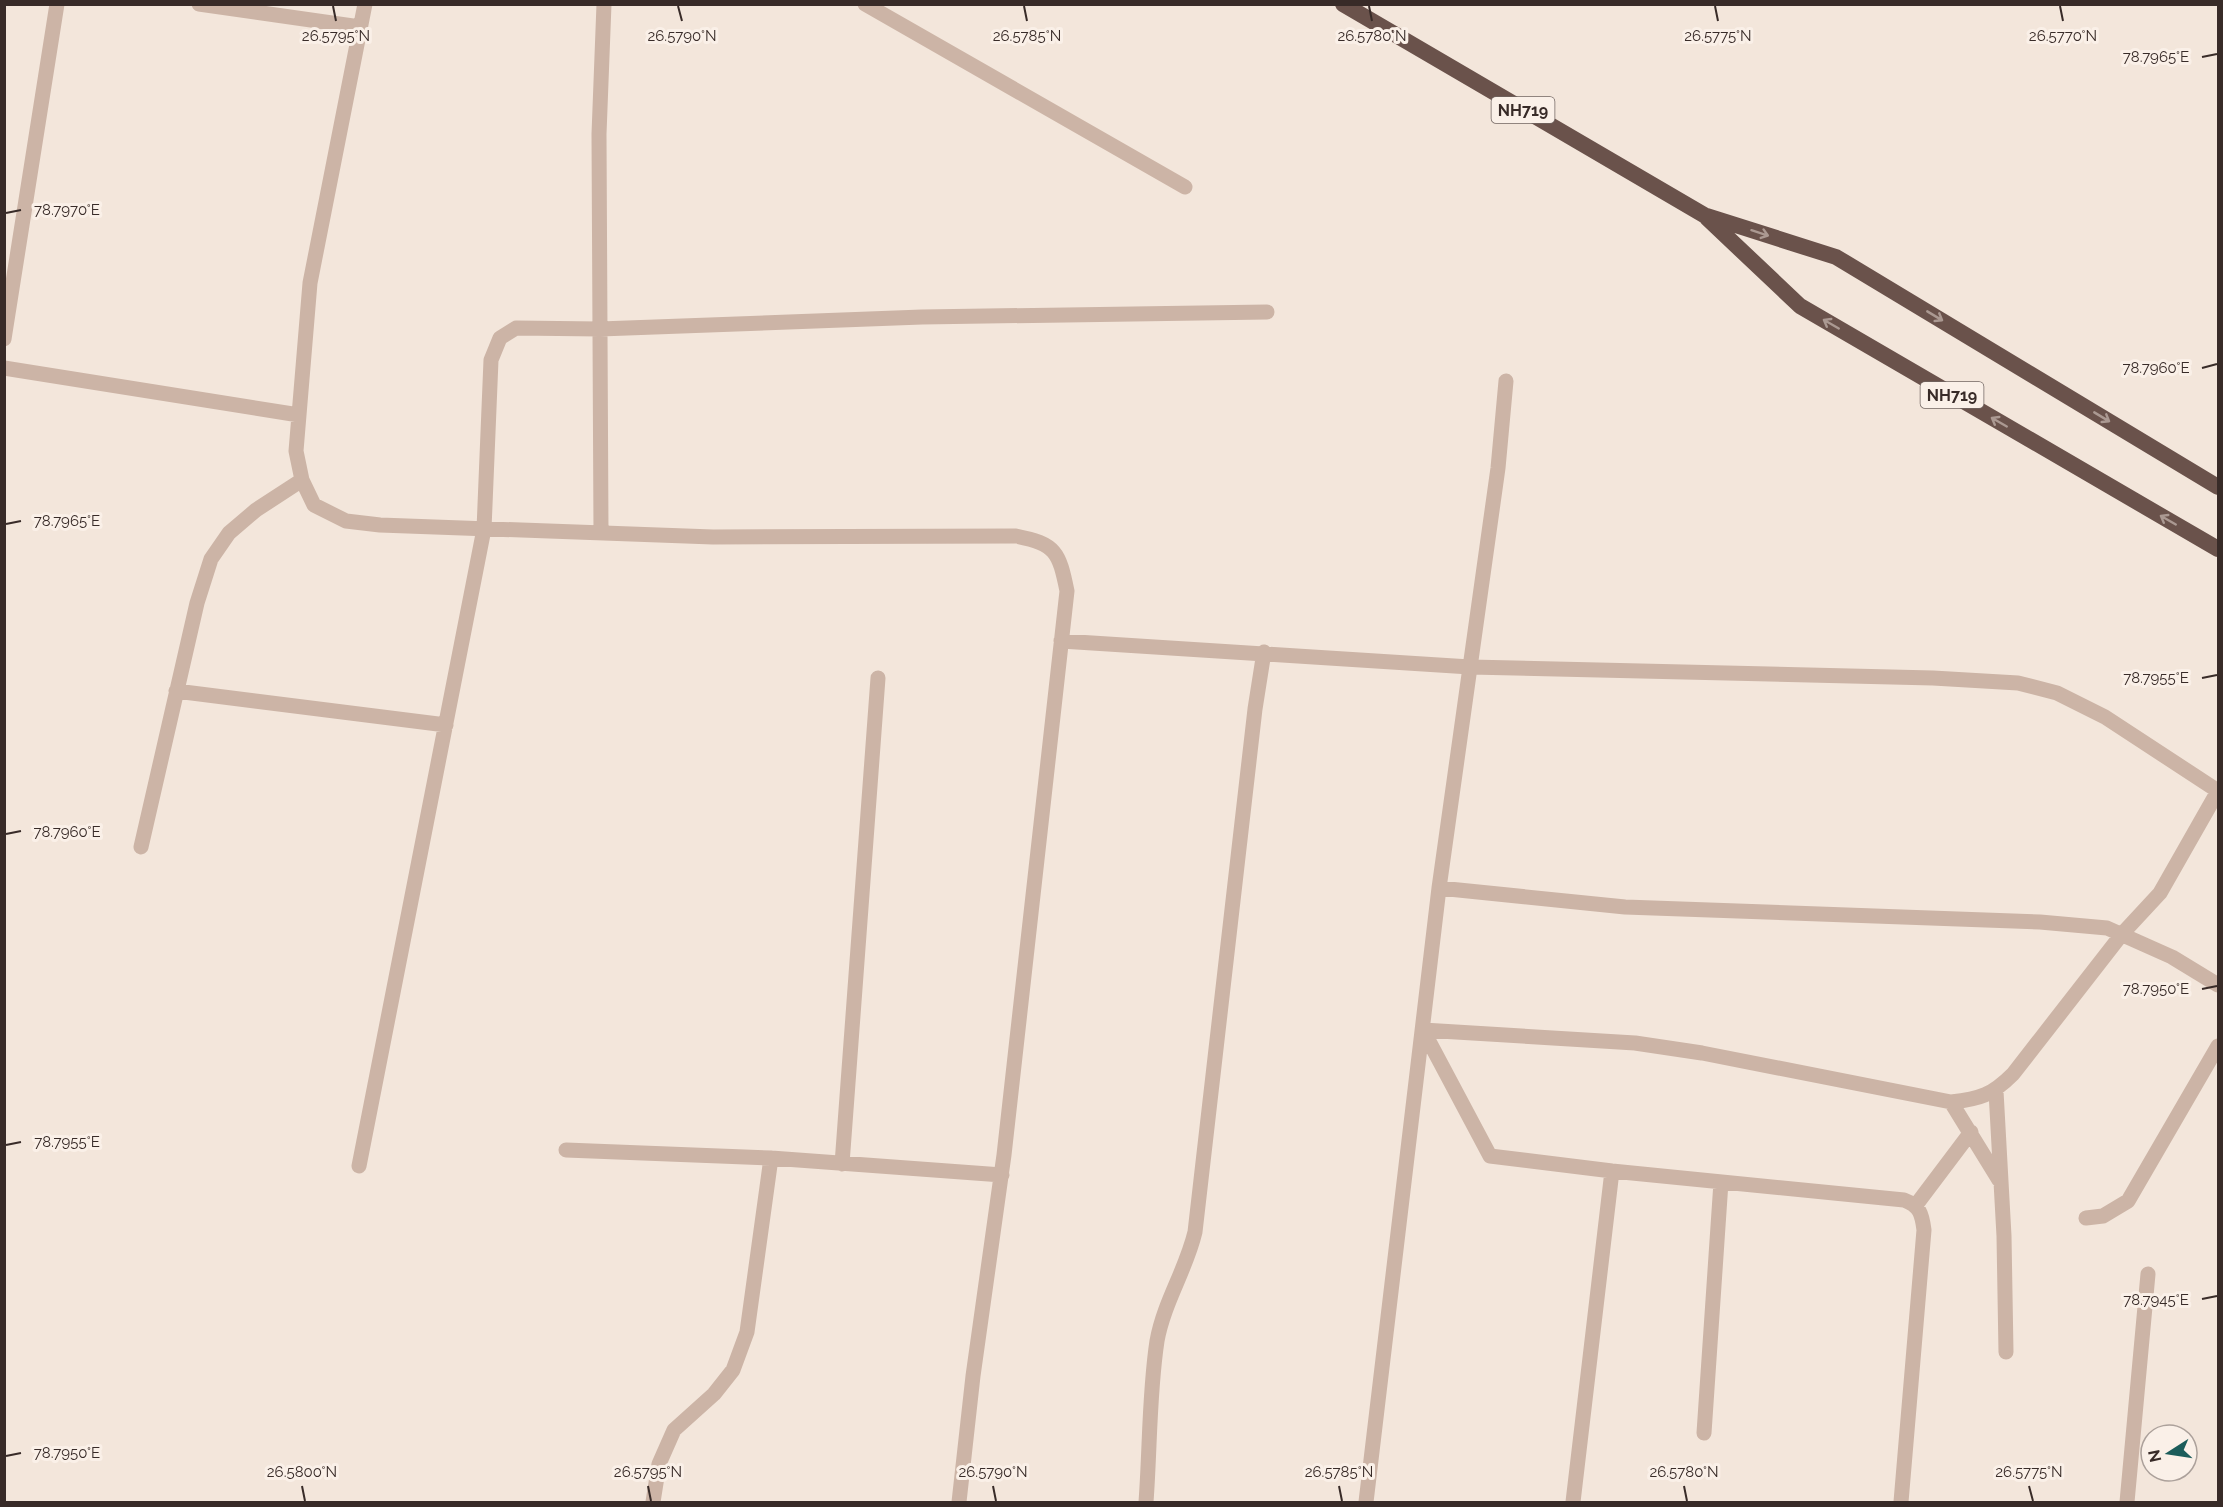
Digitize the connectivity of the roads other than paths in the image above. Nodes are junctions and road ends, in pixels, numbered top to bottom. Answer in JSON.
{"nodes":[{"id":1,"x":57,"y":4,"type":"edge"},
{"id":2,"x":199,"y":4,"type":"edge"},
{"id":3,"x":365,"y":4,"type":"edge"},
{"id":4,"x":604,"y":4,"type":"edge"},
{"id":5,"x":865,"y":4,"type":"edge"},
{"id":6,"x":1343,"y":4,"type":"edge"},
{"id":7,"x":360,"y":27,"type":"junction"},
{"id":8,"x":1185,"y":188,"type":"dead end"},
{"id":9,"x":1704,"y":215,"type":"junction"},
{"id":10,"x":1267,"y":312,"type":"dead end"},
{"id":11,"x":600,"y":329,"type":"junction"},
{"id":12,"x":4,"y":339,"type":"edge"},
{"id":13,"x":4,"y":368,"type":"edge"},
{"id":14,"x":1506,"y":381,"type":"dead end"},
{"id":15,"x":299,"y":415,"type":"junction"},
{"id":16,"x":302,"y":480,"type":"junction"},
{"id":17,"x":2218,"y":487,"type":"edge"},
{"id":18,"x":484,"y":529,"type":"junction"},
{"id":19,"x":601,"y":533,"type":"junction"},
{"id":20,"x":2218,"y":549,"type":"edge"},
{"id":21,"x":1061,"y":641,"type":"junction"},
{"id":22,"x":1264,"y":652,"type":"junction"},
{"id":23,"x":1470,"y":667,"type":"junction"},
{"id":24,"x":878,"y":678,"type":"dead end"},
{"id":25,"x":176,"y":691,"type":"junction"},
{"id":26,"x":446,"y":725,"type":"junction"},
{"id":27,"x":2218,"y":791,"type":"edge"},
{"id":28,"x":141,"y":847,"type":"dead end"},
{"id":29,"x":1439,"y":888,"type":"junction"},
{"id":30,"x":2122,"y":934,"type":"junction"},
{"id":31,"x":2218,"y":985,"type":"edge"},
{"id":32,"x":1423,"y":1030,"type":"junction"},
{"id":33,"x":2218,"y":1046,"type":"edge"},
{"id":34,"x":1996,"y":1091,"type":"junction"},
{"id":35,"x":1951,"y":1102,"type":"junction"},
{"id":36,"x":1971,"y":1132,"type":"junction"},
{"id":37,"x":566,"y":1150,"type":"dead end"},
{"id":38,"x":771,"y":1158,"type":"junction"},
{"id":39,"x":842,"y":1164,"type":"junction"},
{"id":40,"x":358,"y":1166,"type":"dead end"},
{"id":41,"x":1612,"y":1171,"type":"junction"},
{"id":42,"x":1002,"y":1175,"type":"junction"},
{"id":43,"x":1721,"y":1182,"type":"junction"},
{"id":44,"x":2001,"y":1183,"type":"junction"},
{"id":45,"x":1916,"y":1205,"type":"junction"},
{"id":46,"x":2086,"y":1218,"type":"dead end"},
{"id":47,"x":2148,"y":1274,"type":"dead end"},
{"id":48,"x":2006,"y":1352,"type":"dead end"},
{"id":49,"x":1704,"y":1433,"type":"dead end"},
{"id":50,"x":653,"y":1503,"type":"edge"},
{"id":51,"x":959,"y":1503,"type":"edge"},
{"id":52,"x":1146,"y":1503,"type":"edge"},
{"id":53,"x":1366,"y":1503,"type":"edge"},
{"id":54,"x":1573,"y":1503,"type":"edge"},
{"id":55,"x":1901,"y":1503,"type":"edge"},
{"id":56,"x":2127,"y":1503,"type":"edge"}],
"edges":[{"from":1,"to":12,"type":"street"},
{"from":2,"to":7,"type":"street"},
{"from":3,"to":7,"type":"street"},
{"from":4,"to":11,"type":"street"},
{"from":5,"to":8,"type":"street"},
{"from":6,"to":9,"type":"highway","number":"NH719"},
{"from":7,"to":15,"type":"street"},
{"from":9,"to":17,"type":"highway","number":"NH719","one_way":true},
{"from":20,"to":9,"type":"highway","number":"NH719","one_way":true},
{"from":10,"to":11,"type":"street"},
{"from":11,"to":18,"type":"street"},
{"from":11,"to":19,"type":"street"},
{"from":13,"to":15,"type":"street"},
{"from":14,"to":23,"type":"street"},
{"from":15,"to":16,"type":"street"},
{"from":16,"to":18,"type":"street"},
{"from":16,"to":25,"type":"street"},
{"from":18,"to":19,"type":"street"},
{"from":18,"to":26,"type":"street"},
{"from":19,"to":21,"type":"street"},
{"from":21,"to":22,"type":"street"},
{"from":21,"to":42,"type":"street"},
{"from":22,"to":23,"type":"street"},
{"from":22,"to":52,"type":"street"},
{"from":23,"to":27,"type":"street"},
{"from":23,"to":29,"type":"street"},
{"from":24,"to":39,"type":"street"},
{"from":25,"to":26,"type":"street"},
{"from":25,"to":28,"type":"street"},
{"from":26,"to":40,"type":"street"},
{"from":27,"to":30,"type":"street"},
{"from":29,"to":30,"type":"street"},
{"from":29,"to":32,"type":"street"},
{"from":30,"to":31,"type":"street"},
{"from":30,"to":34,"type":"street"},
{"from":32,"to":35,"type":"street"},
{"from":32,"to":41,"type":"street"},
{"from":32,"to":53,"type":"street"},
{"from":33,"to":46,"type":"street"},
{"from":34,"to":35,"type":"street"},
{"from":34,"to":44,"type":"street"},
{"from":35,"to":36,"type":"street"},
{"from":36,"to":44,"type":"street"},
{"from":36,"to":45,"type":"street"},
{"from":37,"to":38,"type":"street"},
{"from":38,"to":39,"type":"street"},
{"from":38,"to":50,"type":"street"},
{"from":39,"to":42,"type":"street"},
{"from":41,"to":43,"type":"street"},
{"from":41,"to":54,"type":"street"},
{"from":42,"to":51,"type":"street"},
{"from":43,"to":45,"type":"street"},
{"from":43,"to":49,"type":"street"},
{"from":44,"to":48,"type":"street"},
{"from":45,"to":55,"type":"street"},
{"from":47,"to":56,"type":"street"}]}
